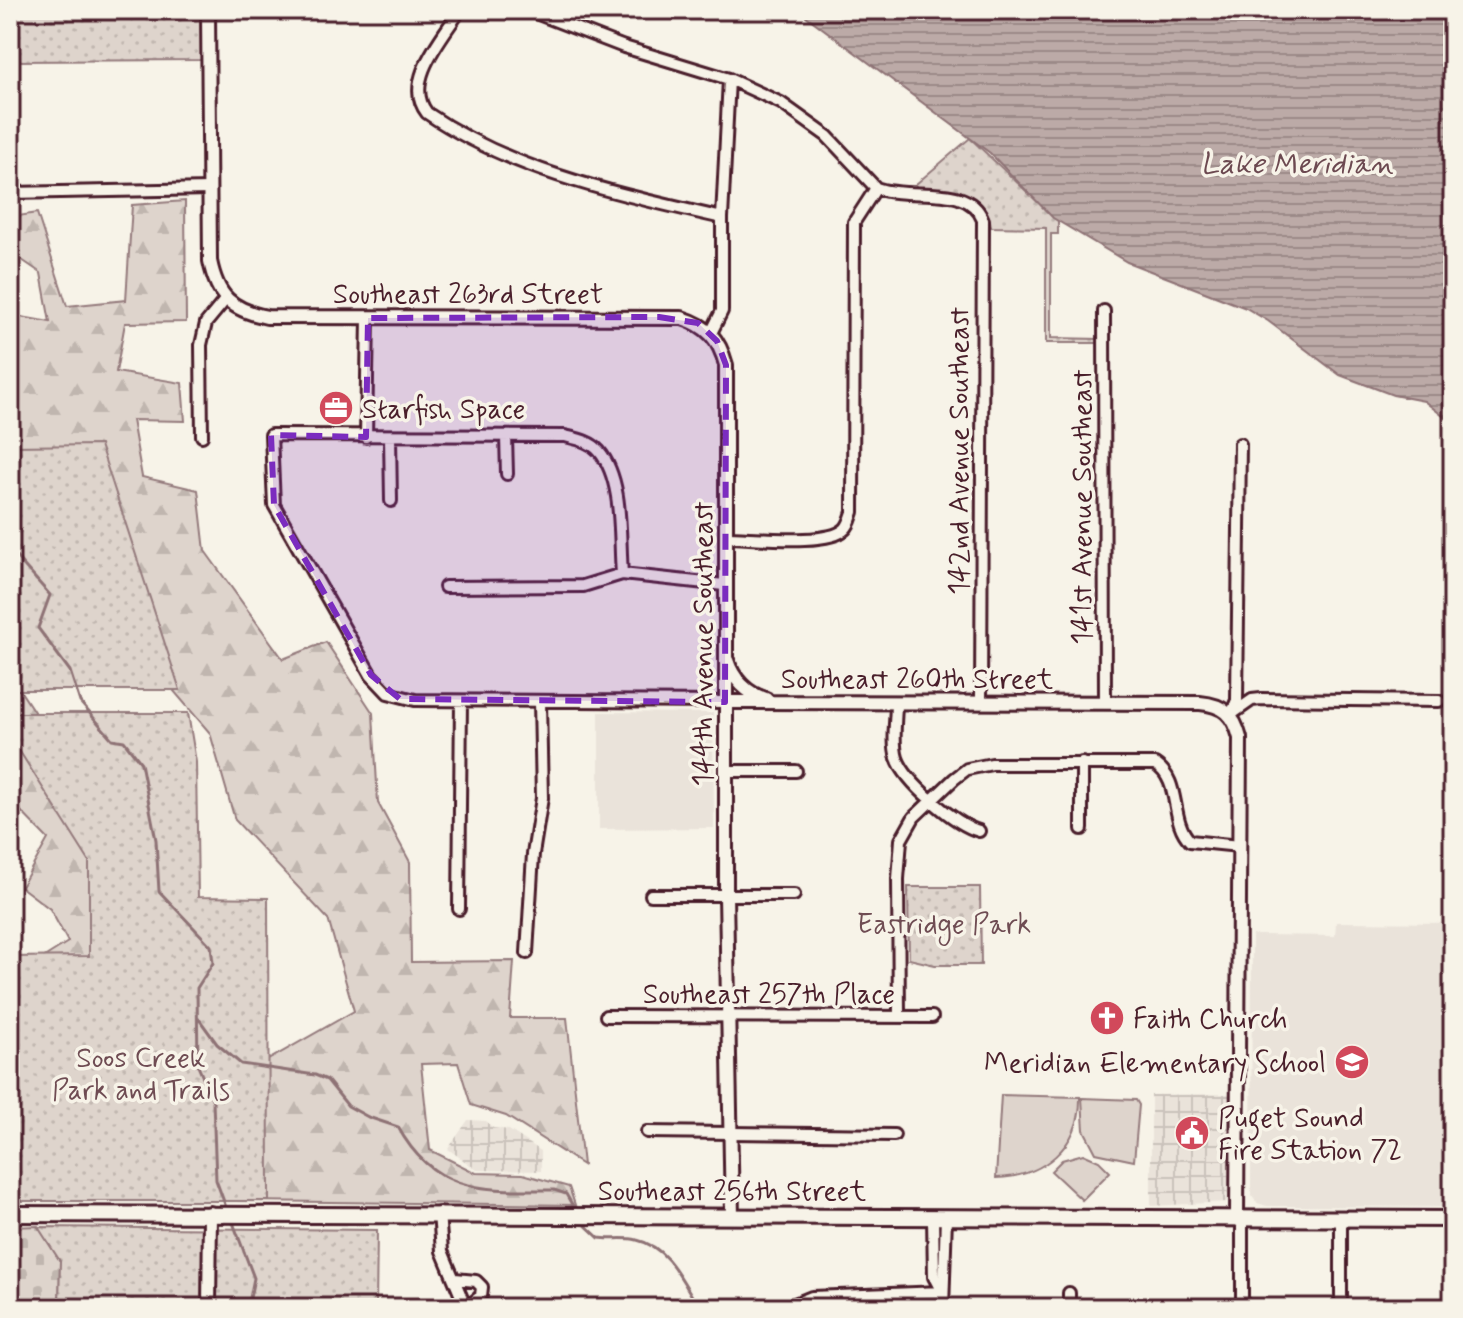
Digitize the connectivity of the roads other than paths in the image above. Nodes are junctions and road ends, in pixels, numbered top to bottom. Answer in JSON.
{"nodes":[{"id":1,"x":208,"y":10,"type":"edge"},
{"id":2,"x":460,"y":10,"type":"edge"},
{"id":3,"x":528,"y":10,"type":"edge"},
{"id":4,"x":729,"y":79,"type":"junction"},
{"id":5,"x":876,"y":188,"type":"junction"},
{"id":6,"x":210,"y":189,"type":"junction"},
{"id":7,"x":10,"y":193,"type":"edge"},
{"id":8,"x":722,"y":218,"type":"junction"},
{"id":9,"x":225,"y":300,"type":"junction"},
{"id":10,"x":1104,"y":311,"type":"dead end"},
{"id":11,"x":368,"y":318,"type":"junction"},
{"id":12,"x":711,"y":333,"type":"junction"},
{"id":13,"x":202,"y":436,"type":"dead end"},
{"id":14,"x":390,"y":436,"type":"junction"},
{"id":15,"x":506,"y":436,"type":"junction"},
{"id":16,"x":366,"y":437,"type":"junction"},
{"id":17,"x":1240,"y":444,"type":"dead end"},
{"id":18,"x":507,"y":474,"type":"dead end"},
{"id":19,"x":391,"y":501,"type":"dead end"},
{"id":20,"x":727,"y":537,"type":"junction"},
{"id":21,"x":622,"y":574,"type":"junction"},
{"id":22,"x":724,"y":585,"type":"junction"},
{"id":23,"x":445,"y":587,"type":"dead end"},
{"id":24,"x":725,"y":650,"type":"junction"},
{"id":25,"x":461,"y":701,"type":"junction"},
{"id":26,"x":1439,"y":701,"type":"dead end"},
{"id":27,"x":540,"y":702,"type":"junction"},
{"id":28,"x":725,"y":702,"type":"junction"},
{"id":29,"x":777,"y":702,"type":"junction"},
{"id":30,"x":896,"y":702,"type":"junction"},
{"id":31,"x":981,"y":702,"type":"junction"},
{"id":32,"x":1105,"y":703,"type":"junction"},
{"id":33,"x":1231,"y":715,"type":"junction"},
{"id":34,"x":1082,"y":763,"type":"junction"},
{"id":35,"x":725,"y":771,"type":"junction"},
{"id":36,"x":796,"y":771,"type":"dead end"},
{"id":37,"x":933,"y":799,"type":"junction"},
{"id":38,"x":1082,"y":829,"type":"dead end"},
{"id":39,"x":979,"y":831,"type":"dead end"},
{"id":40,"x":1239,"y":846,"type":"junction"},
{"id":41,"x":651,"y":895,"type":"dead end"},
{"id":42,"x":726,"y":895,"type":"junction"},
{"id":43,"x":794,"y":895,"type":"dead end"},
{"id":44,"x":459,"y":909,"type":"dead end"},
{"id":45,"x":527,"y":953,"type":"dead end"},
{"id":46,"x":606,"y":1016,"type":"dead end"},
{"id":47,"x":728,"y":1016,"type":"junction"},
{"id":48,"x":899,"y":1017,"type":"junction"},
{"id":49,"x":932,"y":1017,"type":"dead end"},
{"id":50,"x":647,"y":1132,"type":"dead end"},
{"id":51,"x":729,"y":1133,"type":"junction"},
{"id":52,"x":894,"y":1135,"type":"dead end"},
{"id":53,"x":222,"y":1213,"type":"junction"},
{"id":54,"x":439,"y":1213,"type":"junction"},
{"id":55,"x":10,"y":1214,"type":"edge"},
{"id":56,"x":732,"y":1216,"type":"junction"},
{"id":57,"x":1237,"y":1216,"type":"junction"},
{"id":58,"x":939,"y":1217,"type":"junction"},
{"id":59,"x":1341,"y":1219,"type":"junction"},
{"id":60,"x":1453,"y":1219,"type":"edge"},
{"id":61,"x":455,"y":1279,"type":"junction"},
{"id":62,"x":942,"y":1292,"type":"junction"},
{"id":63,"x":1069,"y":1293,"type":"dead end"},
{"id":64,"x":209,"y":1308,"type":"edge"},
{"id":65,"x":466,"y":1308,"type":"edge"},
{"id":66,"x":785,"y":1308,"type":"edge"},
{"id":67,"x":943,"y":1308,"type":"edge"},
{"id":68,"x":1069,"y":1308,"type":"edge"},
{"id":69,"x":1242,"y":1308,"type":"edge"},
{"id":70,"x":1341,"y":1308,"type":"edge"}],
"edges":[{"from":1,"to":6,"type":"street"},
{"from":2,"to":8,"type":"street"},
{"from":3,"to":4,"type":"street"},
{"from":4,"to":5,"type":"street"},
{"from":4,"to":8,"type":"street"},
{"from":5,"to":20,"type":"street"},
{"from":5,"to":31,"type":"street","name":"142nd Avenue Southeast"},
{"from":6,"to":7,"type":"street"},
{"from":6,"to":9,"type":"street"},
{"from":8,"to":12,"type":"street"},
{"from":9,"to":11,"type":"street","name":"Southeast 263rd Street"},
{"from":9,"to":13,"type":"street"},
{"from":10,"to":32,"type":"street","name":"141st Avenue Southeast"},
{"from":11,"to":12,"type":"street","name":"Southeast 263rd Street"},
{"from":11,"to":16,"type":"street"},
{"from":12,"to":20,"type":"street","name":"144th Avenue Southeast"},
{"from":14,"to":15,"type":"street"},
{"from":14,"to":16,"type":"street"},
{"from":14,"to":19,"type":"street"},
{"from":15,"to":18,"type":"street"},
{"from":15,"to":21,"type":"street"},
{"from":16,"to":25,"type":"street","name":"Southeast 260th Street"},
{"from":17,"to":33,"type":"street"},
{"from":20,"to":22,"type":"street","name":"144th Avenue Southeast"},
{"from":21,"to":22,"type":"street"},
{"from":21,"to":23,"type":"street"},
{"from":22,"to":24,"type":"street","name":"144th Avenue Southeast"},
{"from":24,"to":28,"type":"street","name":"144th Avenue Southeast"},
{"from":24,"to":29,"type":"street"},
{"from":25,"to":27,"type":"street","name":"Southeast 260th Street"},
{"from":25,"to":44,"type":"street"},
{"from":26,"to":33,"type":"street"},
{"from":27,"to":28,"type":"street","name":"Southeast 260th Street"},
{"from":27,"to":45,"type":"street"},
{"from":28,"to":29,"type":"street","name":"Southeast 260th Street"},
{"from":28,"to":35,"type":"street","name":"144th Avenue Southeast"},
{"from":29,"to":30,"type":"street","name":"Southeast 260th Street"},
{"from":30,"to":31,"type":"street","name":"Southeast 260th Street"},
{"from":30,"to":37,"type":"street"},
{"from":31,"to":32,"type":"street","name":"Southeast 260th Street"},
{"from":32,"to":33,"type":"street","name":"Southeast 260th Street"},
{"from":33,"to":40,"type":"street"},
{"from":34,"to":37,"type":"street"},
{"from":34,"to":38,"type":"street"},
{"from":34,"to":40,"type":"street"},
{"from":35,"to":36,"type":"street"},
{"from":35,"to":42,"type":"street","name":"144th Avenue Southeast"},
{"from":37,"to":39,"type":"street"},
{"from":37,"to":48,"type":"street"},
{"from":40,"to":57,"type":"street"},
{"from":41,"to":42,"type":"street"},
{"from":42,"to":43,"type":"street"},
{"from":42,"to":47,"type":"street","name":"144th Avenue Southeast"},
{"from":46,"to":47,"type":"street","name":"Southeast 257th Place"},
{"from":47,"to":48,"type":"street","name":"Southeast 257th Place"},
{"from":47,"to":51,"type":"street","name":"144th Avenue Southeast"},
{"from":48,"to":49,"type":"street","name":"Southeast 257th Place"},
{"from":50,"to":51,"type":"street"},
{"from":51,"to":52,"type":"street"},
{"from":51,"to":56,"type":"street","name":"144th Avenue Southeast"},
{"from":53,"to":54,"type":"main road","name":"Southeast 256th Street"},
{"from":53,"to":55,"type":"main road","name":"Southeast 256th Street"},
{"from":53,"to":64,"type":"street"},
{"from":54,"to":56,"type":"main road","name":"Southeast 256th Street"},
{"from":54,"to":61,"type":"street"},
{"from":56,"to":58,"type":"main road","name":"Southeast 256th Street"},
{"from":57,"to":58,"type":"main road","name":"Southeast 256th Street"},
{"from":57,"to":59,"type":"main road","name":"Southeast 256th Street"},
{"from":57,"to":69,"type":"street"},
{"from":58,"to":62,"type":"street"},
{"from":59,"to":60,"type":"main road","name":"Southeast 256th Street"},
{"from":59,"to":70,"type":"street"},
{"from":61,"to":65,"type":"street"},
{"from":61,"to":65,"type":"street"},
{"from":62,"to":66,"type":"street"},
{"from":62,"to":67,"type":"street"},
{"from":63,"to":68,"type":"street"}]}
